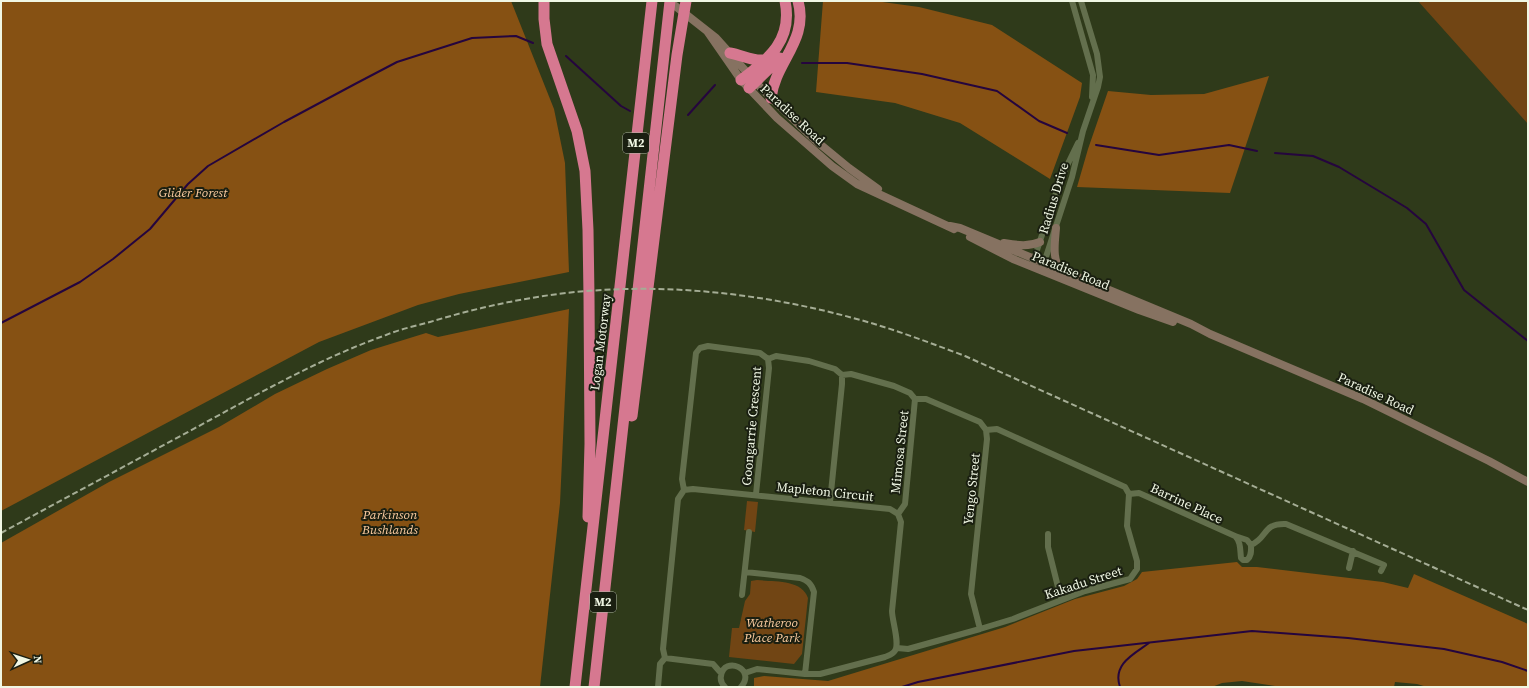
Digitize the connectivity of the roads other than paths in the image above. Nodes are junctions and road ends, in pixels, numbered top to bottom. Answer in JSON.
{"nodes":[{"id":1,"x":544,"y":1,"type":"edge"},
{"id":2,"x":652,"y":1,"type":"edge"},
{"id":3,"x":669,"y":1,"type":"edge"},
{"id":4,"x":686,"y":1,"type":"edge"},
{"id":5,"x":785,"y":1,"type":"edge"},
{"id":6,"x":798,"y":1,"type":"edge"},
{"id":7,"x":1072,"y":1,"type":"edge"},
{"id":8,"x":1081,"y":1,"type":"edge"},
{"id":9,"x":707,"y":31,"type":"junction"},
{"id":10,"x":730,"y":53,"type":"junction"},
{"id":11,"x":763,"y":60,"type":"junction"},
{"id":12,"x":784,"y":61,"type":"junction"},
{"id":13,"x":748,"y":81,"type":"junction"},
{"id":14,"x":770,"y":98,"type":"junction"},
{"id":15,"x":1090,"y":106,"type":"junction"},
{"id":16,"x":1083,"y":131,"type":"junction"},
{"id":17,"x":902,"y":206,"type":"junction"},
{"id":18,"x":950,"y":226,"type":"junction"},
{"id":19,"x":1056,"y":228,"type":"junction"},
{"id":20,"x":993,"y":242,"type":"junction"},
{"id":21,"x":1040,"y":242,"type":"junction"},
{"id":22,"x":1033,"y":263,"type":"junction"},
{"id":23,"x":1042,"y":267,"type":"junction"},
{"id":24,"x":1060,"y":270,"type":"junction"},
{"id":25,"x":1210,"y":334,"type":"junction"},
{"id":26,"x":768,"y":359,"type":"junction"},
{"id":27,"x":842,"y":375,"type":"junction"},
{"id":28,"x":915,"y":399,"type":"junction"},
{"id":29,"x":986,"y":430,"type":"junction"},
{"id":30,"x":1528,"y":482,"type":"edge"},
{"id":31,"x":684,"y":490,"type":"junction"},
{"id":32,"x":756,"y":494,"type":"junction"},
{"id":33,"x":1129,"y":494,"type":"junction"},
{"id":34,"x":830,"y":502,"type":"junction"},
{"id":35,"x":898,"y":514,"type":"junction"},
{"id":36,"x":613,"y":517,"type":"junction"},
{"id":37,"x":749,"y":532,"type":"dead end"},
{"id":38,"x":1048,"y":534,"type":"dead end"},
{"id":39,"x":1235,"y":536,"type":"junction"},
{"id":40,"x":592,"y":537,"type":"junction"},
{"id":41,"x":1251,"y":545,"type":"junction"},
{"id":42,"x":1353,"y":551,"type":"junction"},
{"id":43,"x":1349,"y":568,"type":"dead end"},
{"id":44,"x":1382,"y":571,"type":"dead end"},
{"id":45,"x":745,"y":572,"type":"junction"},
{"id":46,"x":742,"y":595,"type":"dead end"},
{"id":47,"x":1061,"y":600,"type":"junction"},
{"id":48,"x":980,"y":629,"type":"junction"},
{"id":49,"x":897,"y":648,"type":"junction"},
{"id":50,"x":665,"y":658,"type":"junction"},
{"id":51,"x":721,"y":673,"type":"junction"},
{"id":52,"x":745,"y":673,"type":"junction"},
{"id":53,"x":806,"y":674,"type":"junction"},
{"id":54,"x":724,"y":686,"type":"edge"},
{"id":55,"x":576,"y":687,"type":"edge"},
{"id":56,"x":594,"y":687,"type":"edge"},
{"id":57,"x":658,"y":687,"type":"edge"},
{"id":58,"x":741,"y":687,"type":"edge"}],
"edges":[{"from":1,"to":40,"type":"highway"},
{"from":2,"to":40,"type":"highway","name":"Logan Motorway","number":"M2"},
{"from":3,"to":9,"type":"street","name":"Paradise Road"},
{"from":3,"to":36,"type":"highway","number":"M2"},
{"from":4,"to":36,"type":"highway"},
{"from":5,"to":11,"type":"highway"},
{"from":6,"to":12,"type":"highway"},
{"from":7,"to":15,"type":"street","name":"Radius Drive"},
{"from":8,"to":15,"type":"street","name":"Radius Drive"},
{"from":9,"to":10,"type":"street","name":"Paradise Road"},
{"from":9,"to":13,"type":"street","name":"Paradise Road"},
{"from":10,"to":11,"type":"highway"},
{"from":10,"to":13,"type":"street","name":"Paradise Road"},
{"from":11,"to":13,"type":"highway"},
{"from":12,"to":13,"type":"highway"},
{"from":12,"to":14,"type":"highway"},
{"from":13,"to":14,"type":"street","name":"Paradise Road"},
{"from":13,"to":17,"type":"street","name":"Paradise Road"},
{"from":14,"to":17,"type":"street","name":"Paradise Road"},
{"from":15,"to":16,"type":"street","name":"Radius Drive"},
{"from":16,"to":19,"type":"street","name":"Radius Drive"},
{"from":16,"to":21,"type":"street","name":"Radius Drive"},
{"from":17,"to":18,"type":"street","name":"Paradise Road"},
{"from":18,"to":20,"type":"street","name":"Paradise Road"},
{"from":18,"to":22,"type":"street","name":"Paradise Road"},
{"from":19,"to":23,"type":"street","name":"Radius Drive"},
{"from":19,"to":24,"type":"street"},
{"from":20,"to":21,"type":"street"},
{"from":20,"to":22,"type":"street","name":"Paradise Road"},
{"from":21,"to":22,"type":"street","name":"Radius Drive"},
{"from":22,"to":23,"type":"street","name":"Paradise Road"},
{"from":23,"to":24,"type":"street","name":"Paradise Road"},
{"from":23,"to":25,"type":"street","name":"Paradise Road"},
{"from":24,"to":25,"type":"street","name":"Paradise Road"},
{"from":25,"to":30,"type":"street","name":"Paradise Road"},
{"from":26,"to":27,"type":"street"},
{"from":26,"to":31,"type":"street","name":"Goongarrie Crescent"},
{"from":26,"to":32,"type":"street","name":"Goongarrie Crescent"},
{"from":27,"to":28,"type":"street","name":"Mimosa Street"},
{"from":27,"to":34,"type":"street"},
{"from":28,"to":29,"type":"street"},
{"from":28,"to":35,"type":"street","name":"Mimosa Street"},
{"from":29,"to":33,"type":"street"},
{"from":29,"to":48,"type":"street","name":"Yengo Street"},
{"from":31,"to":32,"type":"street","name":"Mapleton Circuit"},
{"from":31,"to":50,"type":"street"},
{"from":32,"to":34,"type":"street","name":"Mapleton Circuit"},
{"from":33,"to":39,"type":"street","name":"Barrine Place"},
{"from":33,"to":47,"type":"street","name":"Kakadu Street"},
{"from":34,"to":35,"type":"street","name":"Mapleton Circuit"},
{"from":35,"to":49,"type":"street"},
{"from":36,"to":56,"type":"highway","number":"M2"},
{"from":37,"to":45,"type":"street"},
{"from":38,"to":47,"type":"street"},
{"from":39,"to":41,"type":"street","name":"Barrine Place"},
{"from":39,"to":41,"type":"street","name":"Barrine Place"},
{"from":40,"to":55,"type":"highway","name":"Logan Motorway","number":"M2"},
{"from":41,"to":42,"type":"street"},
{"from":42,"to":43,"type":"street"},
{"from":42,"to":44,"type":"street"},
{"from":45,"to":46,"type":"street"},
{"from":45,"to":53,"type":"street"},
{"from":47,"to":48,"type":"street","name":"Kakadu Street"},
{"from":48,"to":49,"type":"street","name":"Kakadu Street"},
{"from":49,"to":53,"type":"street"},
{"from":50,"to":51,"type":"street"},
{"from":50,"to":57,"type":"street"},
{"from":51,"to":52,"type":"street"},
{"from":51,"to":54,"type":"street"},
{"from":52,"to":53,"type":"street"},
{"from":52,"to":58,"type":"street"}]}
